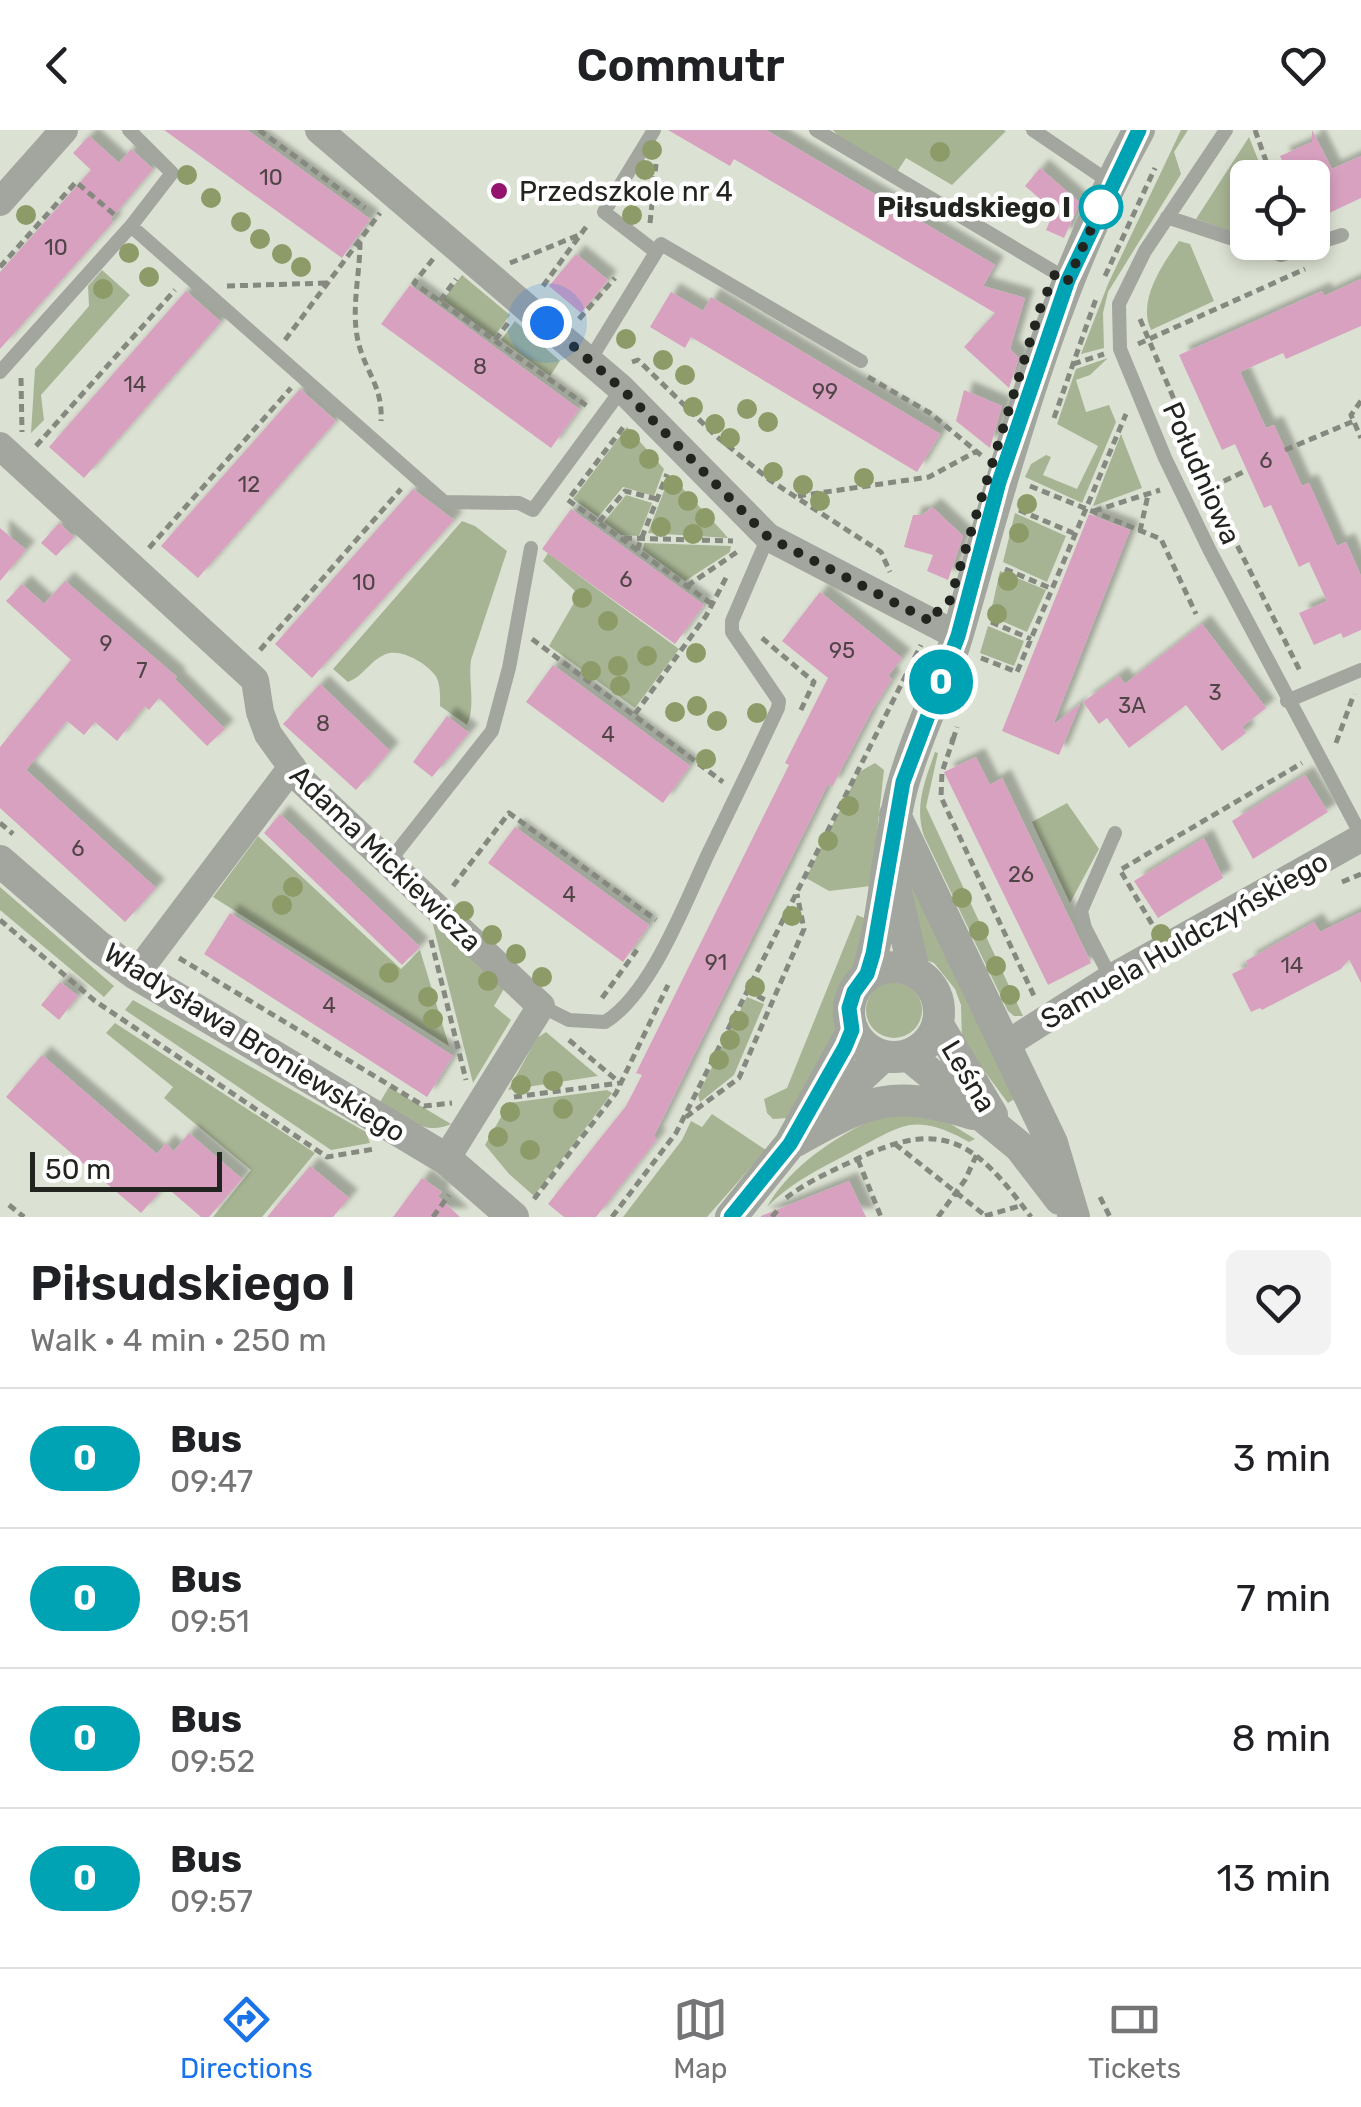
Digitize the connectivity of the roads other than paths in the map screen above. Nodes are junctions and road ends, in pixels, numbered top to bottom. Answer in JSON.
{"nodes":[{"id":1,"x":64,"y":130,"type":"edge"},
{"id":2,"x":129,"y":130,"type":"edge"},
{"id":3,"x":319,"y":130,"type":"edge"},
{"id":4,"x":654,"y":130,"type":"edge"},
{"id":5,"x":816,"y":130,"type":"edge"},
{"id":6,"x":1033,"y":130,"type":"edge"},
{"id":7,"x":1139,"y":130,"type":"edge"},
{"id":8,"x":1226,"y":130,"type":"edge"},
{"id":9,"x":1112,"y":183,"type":"junction"},
{"id":10,"x":0,"y":202,"type":"edge"},
{"id":11,"x":1168,"y":217,"type":"junction"},
{"id":12,"x":126,"y":222,"type":"junction"},
{"id":13,"x":1342,"y":235,"type":"dead end"},
{"id":14,"x":656,"y":252,"type":"junction"},
{"id":15,"x":1068,"y":280,"type":"junction"},
{"id":16,"x":596,"y":350,"type":"junction"},
{"id":17,"x":861,"y":362,"type":"dead end"},
{"id":18,"x":0,"y":372,"type":"edge"},
{"id":19,"x":616,"y":396,"type":"junction"},
{"id":20,"x":11,"y":440,"type":"edge"},
{"id":21,"x":768,"y":537,"type":"junction"},
{"id":22,"x":532,"y":548,"type":"dead end"},
{"id":23,"x":962,"y":633,"type":"junction"},
{"id":24,"x":1361,"y":670,"type":"edge"},
{"id":25,"x":1288,"y":701,"type":"junction"},
{"id":26,"x":292,"y":767,"type":"junction"},
{"id":27,"x":896,"y":814,"type":"junction"},
{"id":28,"x":1115,"y":832,"type":"dead end"},
{"id":29,"x":1361,"y":836,"type":"edge"},
{"id":30,"x":0,"y":861,"type":"edge"},
{"id":31,"x":388,"y":863,"type":"junction"},
{"id":32,"x":890,"y":863,"type":"junction"},
{"id":33,"x":914,"y":971,"type":"junction"},
{"id":34,"x":136,"y":974,"type":"junction"},
{"id":35,"x":867,"y":974,"type":"junction"},
{"id":36,"x":1112,"y":978,"type":"junction"},
{"id":37,"x":538,"y":1010,"type":"junction"},
{"id":38,"x":938,"y":1025,"type":"junction"},
{"id":39,"x":852,"y":1030,"type":"junction"},
{"id":40,"x":1008,"y":1044,"type":"junction"},
{"id":41,"x":896,"y":1056,"type":"junction"},
{"id":42,"x":991,"y":1122,"type":"junction"},
{"id":43,"x":790,"y":1144,"type":"junction"},
{"id":44,"x":450,"y":1174,"type":"junction"},
{"id":45,"x":522,"y":1209,"type":"edge"},
{"id":46,"x":731,"y":1217,"type":"edge"},
{"id":47,"x":1073,"y":1217,"type":"edge"}],
"edges":[{"from":1,"to":10,"type":"street"},
{"from":2,"to":12,"type":"lane"},
{"from":3,"to":16,"type":"street"},
{"from":4,"to":14,"type":"lane"},
{"from":5,"to":15,"type":"lane"},
{"from":6,"to":9,"type":"lane"},
{"from":7,"to":9,"type":"street"},
{"from":8,"to":11,"type":"lane","name":"Południowa"},
{"from":9,"to":15,"type":"street"},
{"from":11,"to":13,"type":"lane"},
{"from":11,"to":25,"type":"lane","name":"Południowa"},
{"from":12,"to":18,"type":"lane"},
{"from":12,"to":19,"type":"lane"},
{"from":14,"to":16,"type":"lane"},
{"from":14,"to":17,"type":"lane"},
{"from":15,"to":23,"type":"street"},
{"from":16,"to":19,"type":"street"},
{"from":19,"to":21,"type":"street"},
{"from":20,"to":26,"type":"street","name":"Adama Mickiewicza"},
{"from":21,"to":23,"type":"street"},
{"from":21,"to":37,"type":"lane"},
{"from":22,"to":31,"type":"lane"},
{"from":23,"to":27,"type":"street"},
{"from":24,"to":25,"type":"lane"},
{"from":25,"to":29,"type":"lane","name":"Południowa"},
{"from":26,"to":31,"type":"street","name":"Adama Mickiewicza"},
{"from":26,"to":34,"type":"street"},
{"from":27,"to":32,"type":"street"},
{"from":27,"to":40,"type":"street"},
{"from":28,"to":36,"type":"lane"},
{"from":29,"to":36,"type":"street","name":"Samuela Huldczyńskiego"},
{"from":30,"to":34,"type":"street","name":"Władysława Broniewskiego"},
{"from":31,"to":37,"type":"street","name":"Adama Mickiewicza"},
{"from":32,"to":33,"type":"street"},
{"from":32,"to":35,"type":"street"},
{"from":33,"to":35,"type":"street"},
{"from":33,"to":38,"type":"street"},
{"from":34,"to":44,"type":"street","name":"Władysława Broniewskiego"},
{"from":35,"to":39,"type":"street"},
{"from":36,"to":40,"type":"street","name":"Samuela Huldczyńskiego"},
{"from":37,"to":44,"type":"street"},
{"from":38,"to":41,"type":"street"},
{"from":38,"to":42,"type":"street","name":"Leśna"},
{"from":39,"to":41,"type":"street"},
{"from":39,"to":43,"type":"street"},
{"from":40,"to":47,"type":"street"},
{"from":41,"to":42,"type":"street","name":"Leśna"},
{"from":41,"to":43,"type":"street"},
{"from":42,"to":43,"type":"street"},
{"from":42,"to":47,"type":"street","name":"Leśna"},
{"from":43,"to":46,"type":"street"},
{"from":44,"to":45,"type":"street","name":"Władysława Broniewskiego"}]}
